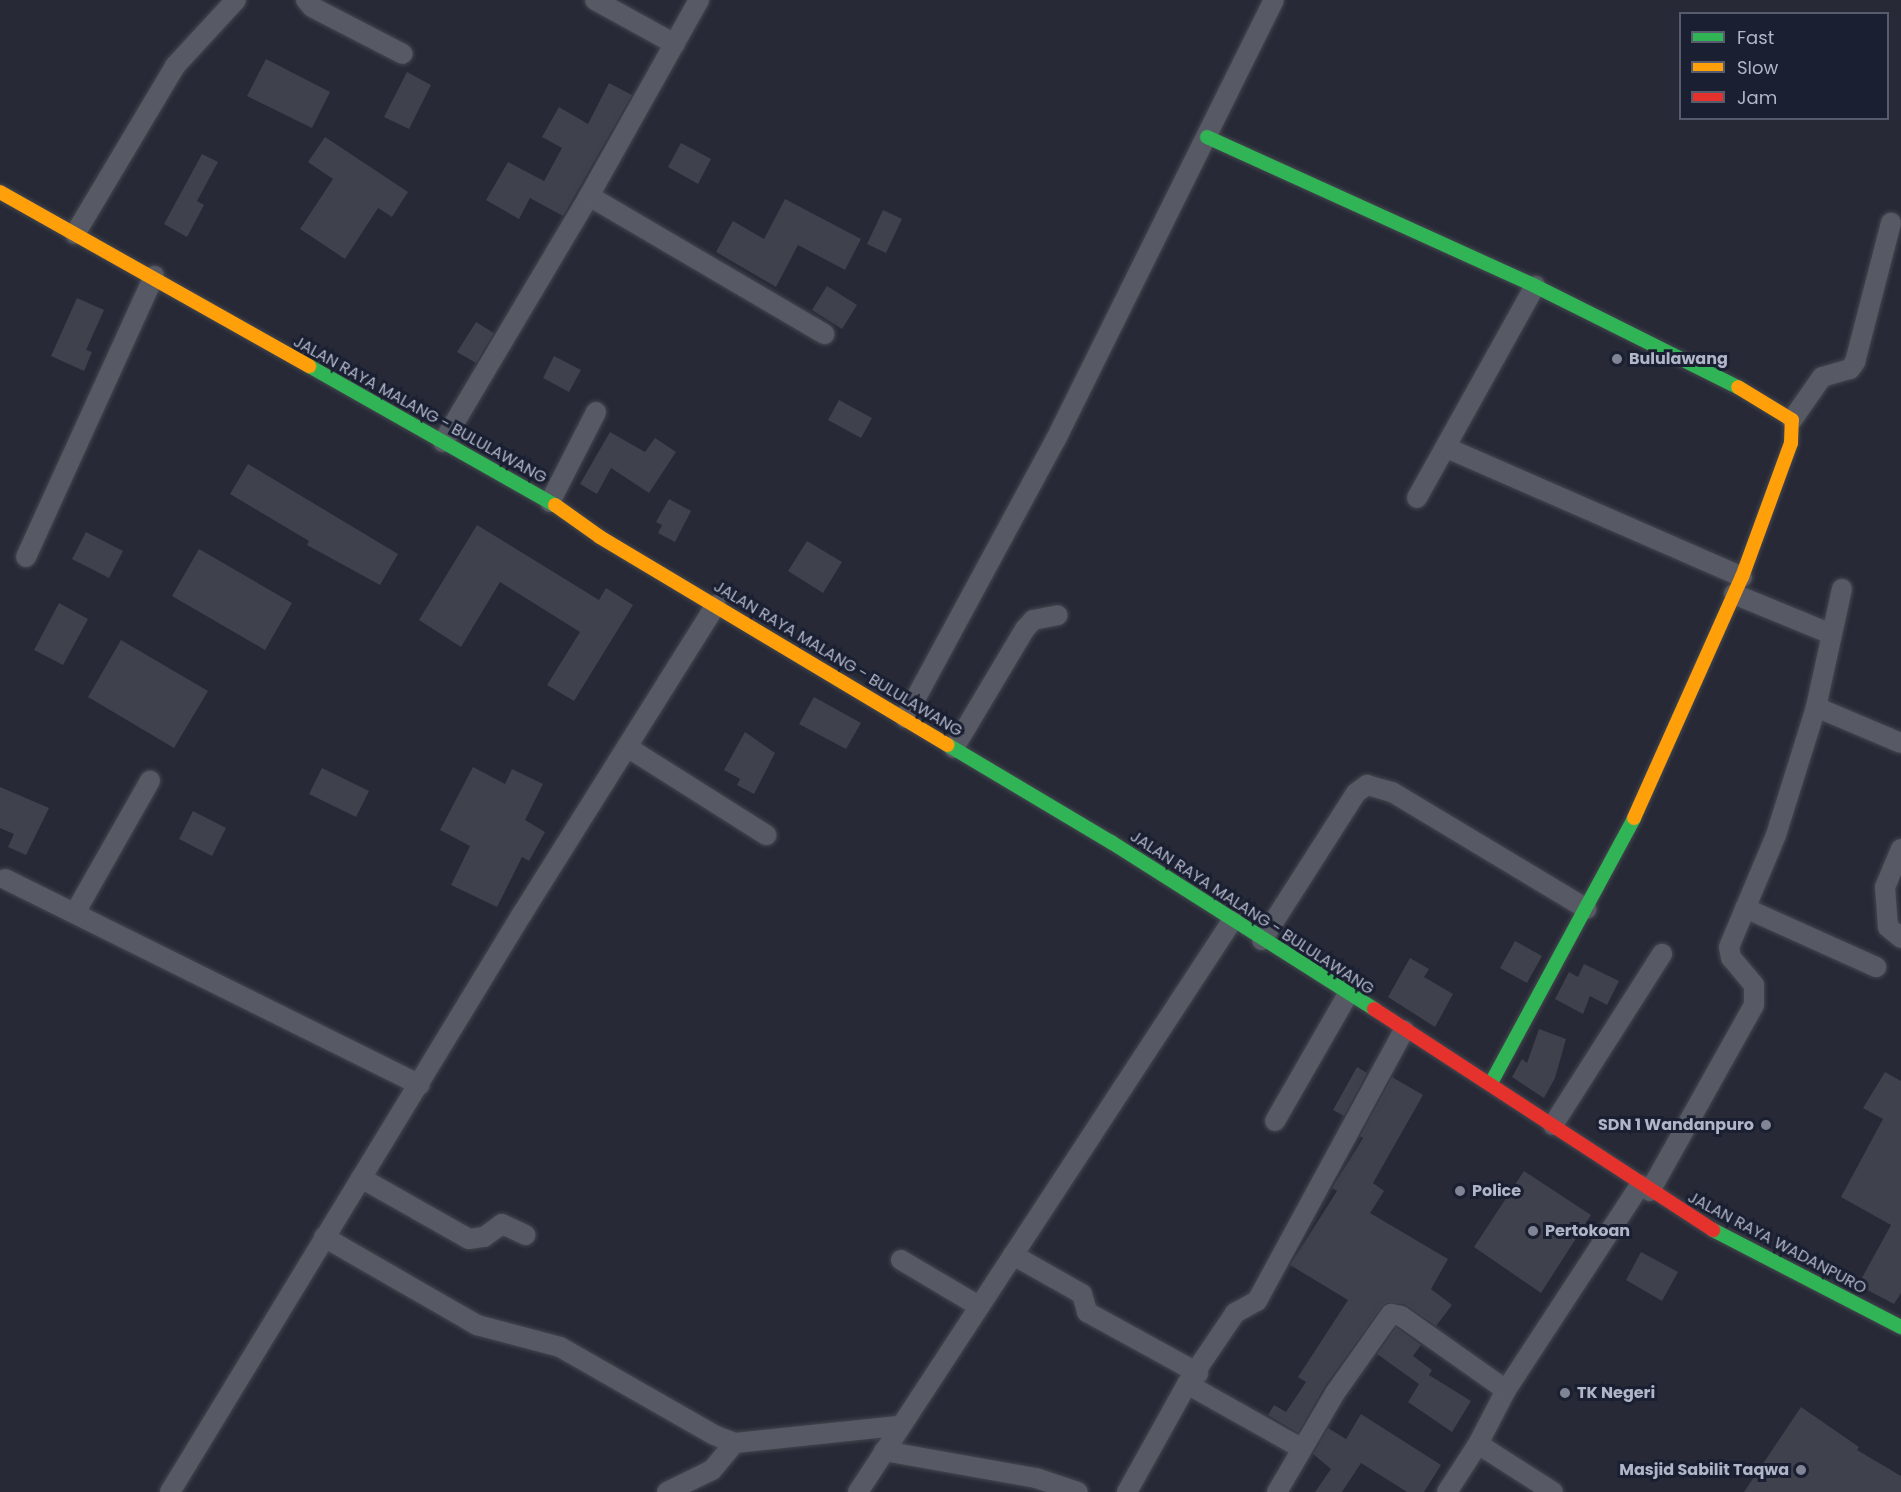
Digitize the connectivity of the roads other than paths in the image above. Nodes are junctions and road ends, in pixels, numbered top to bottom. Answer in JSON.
{"nodes":[{"id":1,"x":236,"y":0,"type":"edge"},
{"id":2,"x":306,"y":0,"type":"edge"},
{"id":3,"x":595,"y":0,"type":"edge"},
{"id":4,"x":699,"y":0,"type":"edge"},
{"id":5,"x":1274,"y":0,"type":"edge"},
{"id":6,"x":675,"y":44,"type":"junction"},
{"id":7,"x":403,"y":54,"type":"dead end"},
{"id":8,"x":1207,"y":137,"type":"junction"},
{"id":9,"x":1,"y":196,"type":"edge"},
{"id":10,"x":589,"y":196,"type":"junction"},
{"id":11,"x":1892,"y":223,"type":"dead end"},
{"id":12,"x":75,"y":234,"type":"junction"},
{"id":13,"x":154,"y":276,"type":"junction"},
{"id":14,"x":1535,"y":286,"type":"junction"},
{"id":15,"x":824,"y":334,"type":"dead end"},
{"id":16,"x":596,"y":412,"type":"dead end"},
{"id":17,"x":1792,"y":420,"type":"junction"},
{"id":18,"x":443,"y":442,"type":"junction"},
{"id":19,"x":1447,"y":448,"type":"junction"},
{"id":20,"x":1418,"y":498,"type":"dead end"},
{"id":21,"x":550,"y":502,"type":"junction"},
{"id":22,"x":26,"y":556,"type":"dead end"},
{"id":23,"x":1738,"y":585,"type":"junction"},
{"id":24,"x":1842,"y":589,"type":"dead end"},
{"id":25,"x":716,"y":605,"type":"junction"},
{"id":26,"x":1058,"y":615,"type":"dead end"},
{"id":27,"x":1831,"y":634,"type":"junction"},
{"id":28,"x":1816,"y":707,"type":"junction"},
{"id":29,"x":905,"y":718,"type":"junction"},
{"id":30,"x":1901,"y":743,"type":"edge"},
{"id":31,"x":627,"y":747,"type":"junction"},
{"id":32,"x":954,"y":748,"type":"junction"},
{"id":33,"x":150,"y":781,"type":"dead end"},
{"id":34,"x":766,"y":835,"type":"dead end"},
{"id":35,"x":1901,"y":849,"type":"edge"},
{"id":36,"x":5,"y":879,"type":"dead end"},
{"id":37,"x":1745,"y":908,"type":"junction"},
{"id":38,"x":1587,"y":909,"type":"junction"},
{"id":39,"x":76,"y":911,"type":"junction"},
{"id":40,"x":1232,"y":921,"type":"junction"},
{"id":41,"x":1901,"y":938,"type":"edge"},
{"id":42,"x":1262,"y":940,"type":"junction"},
{"id":43,"x":1662,"y":954,"type":"dead end"},
{"id":44,"x":1876,"y":967,"type":"dead end"},
{"id":45,"x":1348,"y":994,"type":"junction"},
{"id":46,"x":1404,"y":1030,"type":"junction"},
{"id":47,"x":1491,"y":1083,"type":"junction"},
{"id":48,"x":420,"y":1085,"type":"junction"},
{"id":49,"x":1275,"y":1121,"type":"dead end"},
{"id":50,"x":1553,"y":1125,"type":"junction"},
{"id":51,"x":361,"y":1178,"type":"junction"},
{"id":52,"x":1645,"y":1188,"type":"junction"},
{"id":53,"x":526,"y":1235,"type":"dead end"},
{"id":54,"x":324,"y":1237,"type":"junction"},
{"id":55,"x":1013,"y":1255,"type":"junction"},
{"id":56,"x":901,"y":1260,"type":"dead end"},
{"id":57,"x":977,"y":1305,"type":"junction"},
{"id":58,"x":1901,"y":1327,"type":"edge"},
{"id":59,"x":1193,"y":1378,"type":"junction"},
{"id":60,"x":1506,"y":1390,"type":"junction"},
{"id":61,"x":898,"y":1426,"type":"junction"},
{"id":62,"x":735,"y":1443,"type":"junction"},
{"id":63,"x":1478,"y":1444,"type":"junction"},
{"id":64,"x":1300,"y":1448,"type":"junction"},
{"id":65,"x":884,"y":1451,"type":"junction"},
{"id":66,"x":170,"y":1492,"type":"edge"},
{"id":67,"x":667,"y":1492,"type":"edge"},
{"id":68,"x":858,"y":1492,"type":"edge"},
{"id":69,"x":1078,"y":1492,"type":"edge"},
{"id":70,"x":1127,"y":1492,"type":"edge"},
{"id":71,"x":1277,"y":1492,"type":"edge"},
{"id":72,"x":1447,"y":1492,"type":"edge"},
{"id":73,"x":1553,"y":1492,"type":"edge"}],
"edges":[{"from":1,"to":12,"type":"street"},
{"from":2,"to":7,"type":"street"},
{"from":3,"to":6,"type":"street"},
{"from":4,"to":6,"type":"street"},
{"from":5,"to":8,"type":"street"},
{"from":6,"to":10,"type":"street"},
{"from":8,"to":14,"type":"main road"},
{"from":8,"to":29,"type":"street"},
{"from":9,"to":12,"type":"main road","name":"JALAN RAYA MALANG - BULULAWANG"},
{"from":10,"to":15,"type":"street"},
{"from":10,"to":18,"type":"street"},
{"from":11,"to":17,"type":"street"},
{"from":12,"to":13,"type":"main road","name":"JALAN RAYA MALANG - BULULAWANG"},
{"from":13,"to":18,"type":"main road","name":"JALAN RAYA MALANG - BULULAWANG"},
{"from":13,"to":22,"type":"street"},
{"from":14,"to":17,"type":"main road"},
{"from":14,"to":19,"type":"street"},
{"from":16,"to":21,"type":"street"},
{"from":17,"to":23,"type":"main road"},
{"from":18,"to":21,"type":"main road","name":"JALAN RAYA MALANG - BULULAWANG"},
{"from":19,"to":20,"type":"street"},
{"from":19,"to":23,"type":"street"},
{"from":21,"to":25,"type":"main road","name":"JALAN RAYA MALANG - BULULAWANG"},
{"from":23,"to":27,"type":"street"},
{"from":23,"to":38,"type":"main road"},
{"from":24,"to":27,"type":"street"},
{"from":25,"to":29,"type":"main road","name":"JALAN RAYA MALANG - BULULAWANG"},
{"from":25,"to":31,"type":"street"},
{"from":26,"to":32,"type":"street"},
{"from":27,"to":28,"type":"street"},
{"from":28,"to":30,"type":"street"},
{"from":28,"to":37,"type":"street"},
{"from":29,"to":32,"type":"main road","name":"JALAN RAYA MALANG - BULULAWANG"},
{"from":31,"to":34,"type":"street"},
{"from":31,"to":48,"type":"street"},
{"from":32,"to":40,"type":"main road","name":"JALAN RAYA MALANG - BULULAWANG"},
{"from":33,"to":39,"type":"street"},
{"from":35,"to":41,"type":"street"},
{"from":36,"to":39,"type":"street"},
{"from":37,"to":44,"type":"street"},
{"from":37,"to":52,"type":"street"},
{"from":38,"to":42,"type":"street"},
{"from":38,"to":47,"type":"main road"},
{"from":39,"to":48,"type":"street"},
{"from":40,"to":42,"type":"main road","name":"JALAN RAYA MALANG - BULULAWANG"},
{"from":40,"to":55,"type":"street"},
{"from":42,"to":45,"type":"main road","name":"JALAN RAYA MALANG - BULULAWANG"},
{"from":43,"to":50,"type":"street"},
{"from":45,"to":46,"type":"main road","name":"JALAN RAYA MALANG - BULULAWANG"},
{"from":45,"to":49,"type":"street"},
{"from":46,"to":47,"type":"main road","name":"JALAN RAYA MALANG - BULULAWANG"},
{"from":46,"to":59,"type":"street"},
{"from":47,"to":50,"type":"main road","name":"JALAN RAYA MALANG - BULULAWANG"},
{"from":48,"to":51,"type":"street"},
{"from":50,"to":52,"type":"main road","name":"JALAN RAYA MALANG - BULULAWANG"},
{"from":51,"to":53,"type":"street"},
{"from":51,"to":54,"type":"street"},
{"from":52,"to":58,"type":"main road","name":"JALAN RAYA WADANPURO"},
{"from":52,"to":60,"type":"street"},
{"from":54,"to":62,"type":"street"},
{"from":54,"to":66,"type":"street"},
{"from":55,"to":57,"type":"street"},
{"from":55,"to":59,"type":"street"},
{"from":56,"to":57,"type":"street"},
{"from":57,"to":61,"type":"street"},
{"from":59,"to":64,"type":"street"},
{"from":59,"to":70,"type":"street"},
{"from":60,"to":63,"type":"street"},
{"from":60,"to":64,"type":"street"},
{"from":61,"to":62,"type":"street"},
{"from":61,"to":65,"type":"street"},
{"from":62,"to":67,"type":"street"},
{"from":63,"to":72,"type":"street"},
{"from":63,"to":73,"type":"street"},
{"from":64,"to":71,"type":"street"},
{"from":65,"to":68,"type":"street"},
{"from":65,"to":69,"type":"street"}]}
